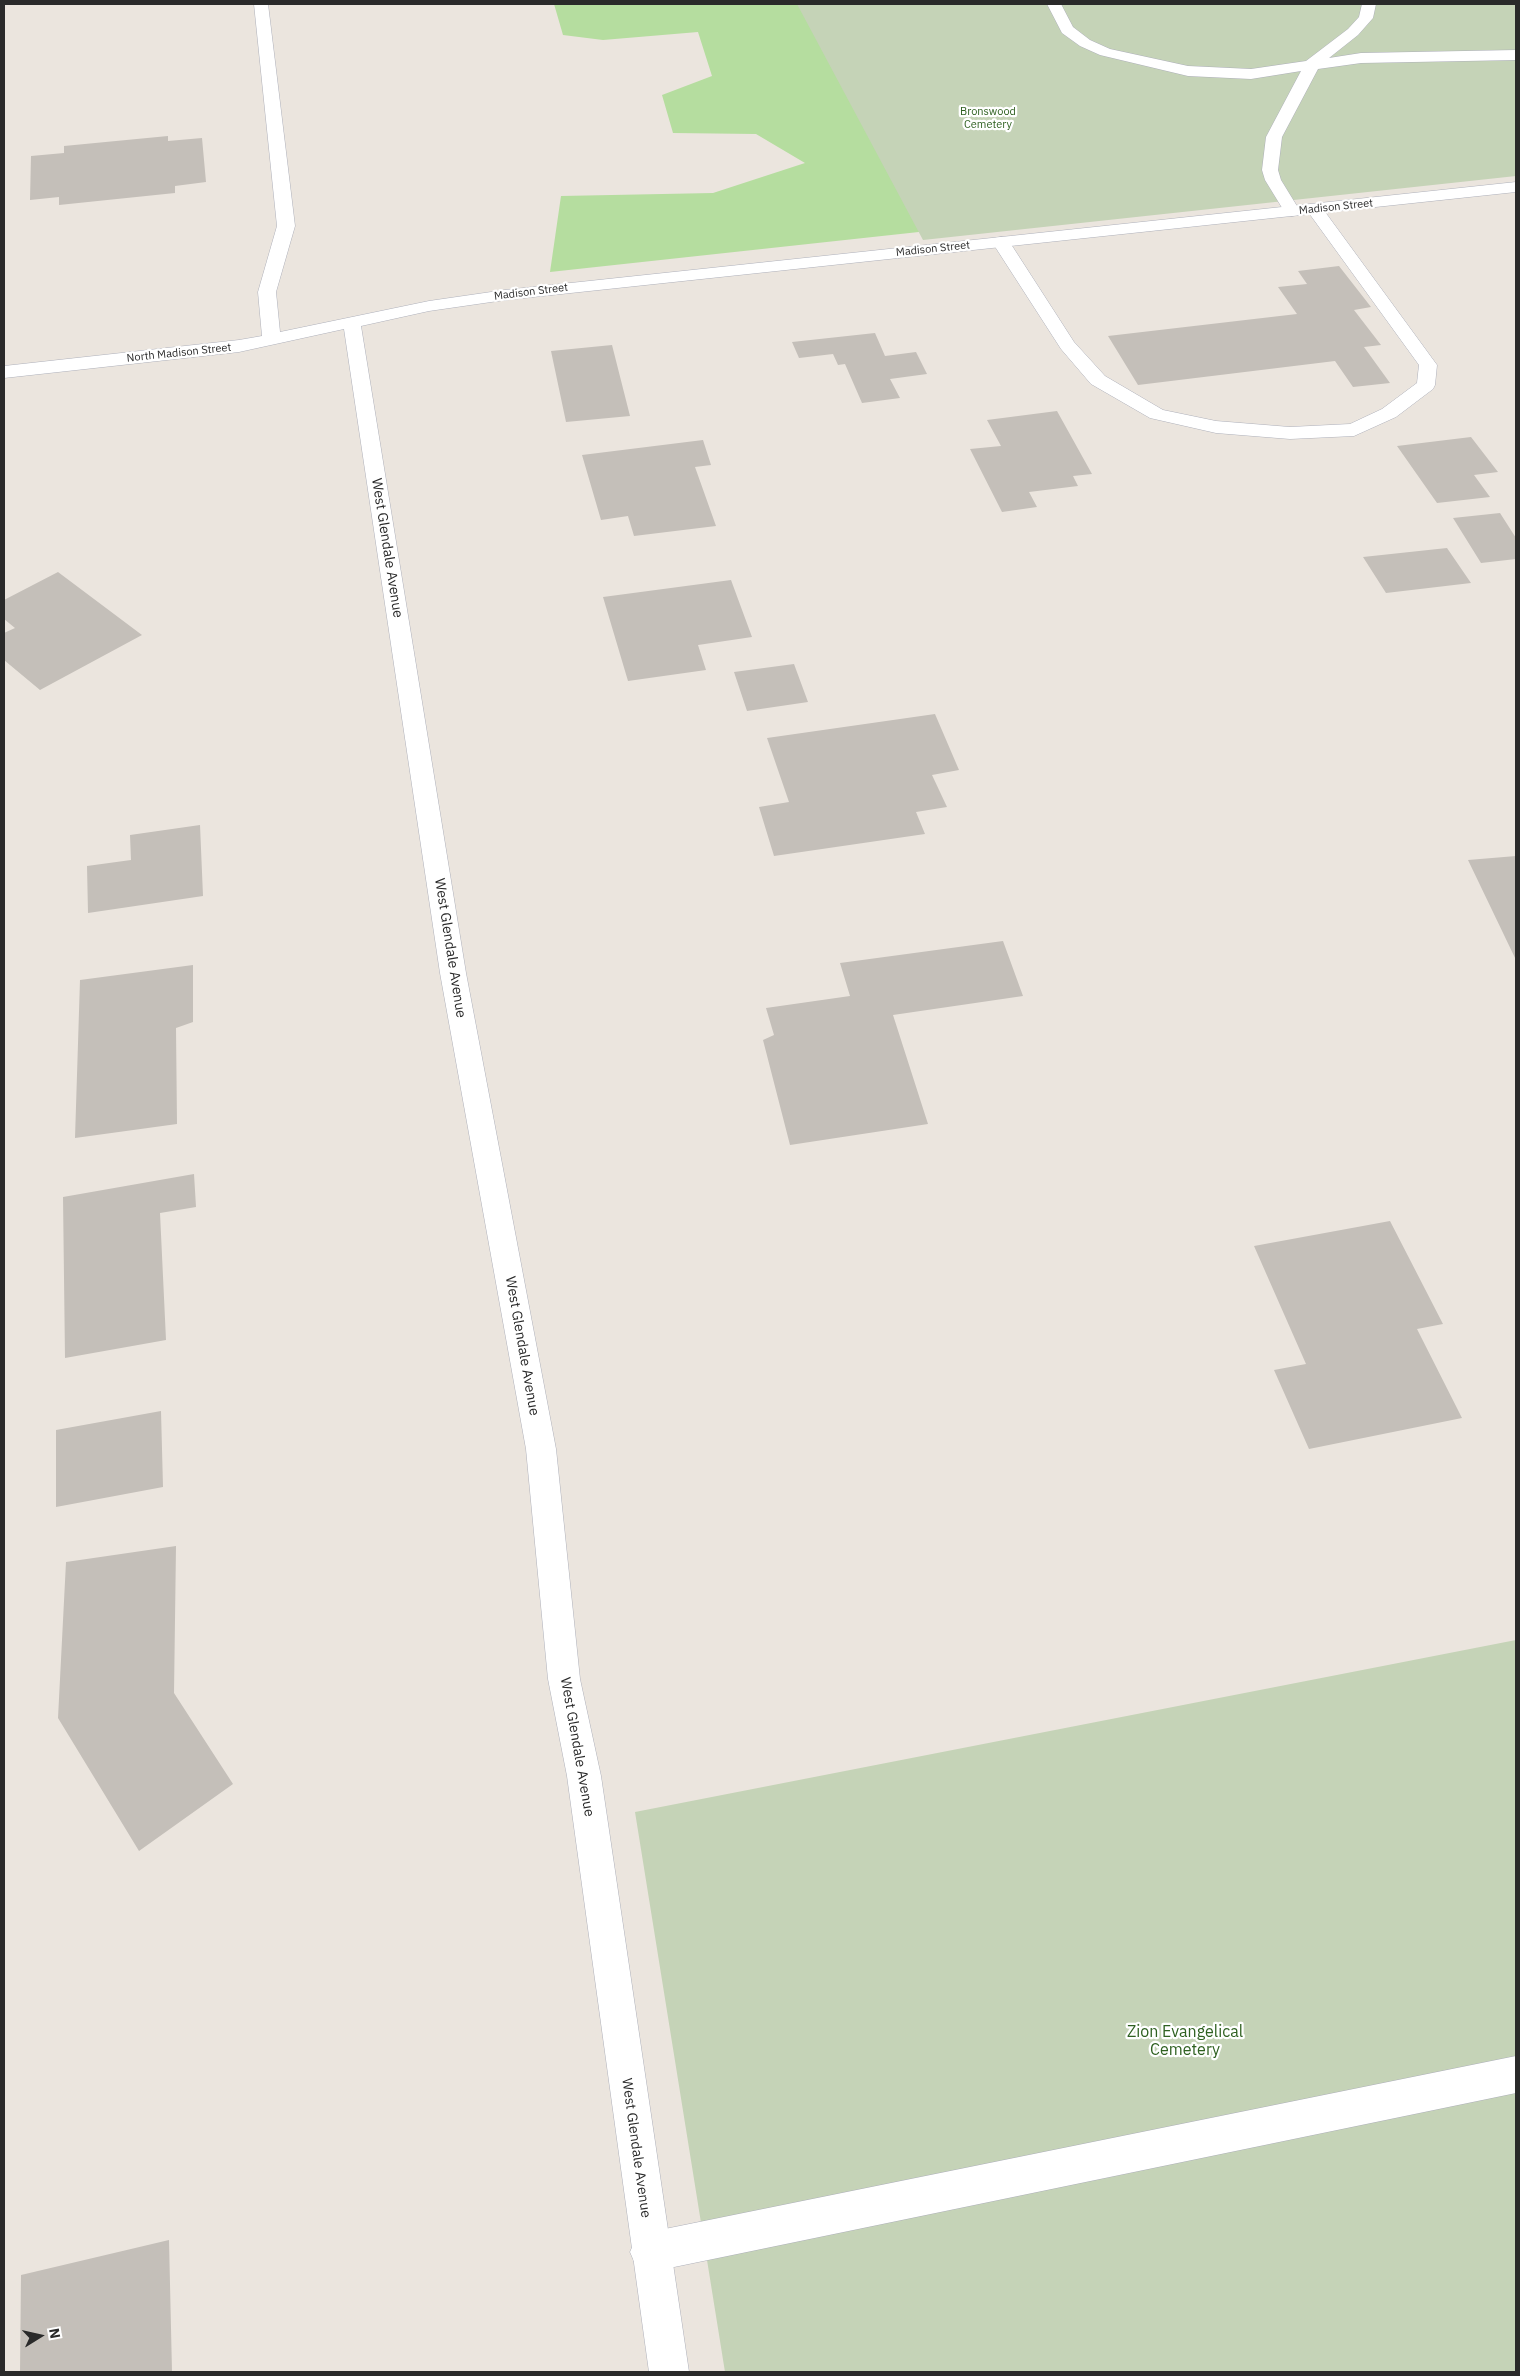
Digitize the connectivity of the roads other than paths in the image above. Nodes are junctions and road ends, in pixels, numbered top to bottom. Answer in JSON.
{"nodes":[{"id":1,"x":261,"y":4,"type":"edge"},
{"id":2,"x":1054,"y":4,"type":"edge"},
{"id":3,"x":1369,"y":4,"type":"edge"},
{"id":4,"x":1516,"y":55,"type":"edge"},
{"id":5,"x":1313,"y":63,"type":"junction"},
{"id":6,"x":1516,"y":187,"type":"edge"},
{"id":7,"x":1314,"y":209,"type":"junction"},
{"id":8,"x":1292,"y":211,"type":"junction"},
{"id":9,"x":1001,"y":242,"type":"junction"},
{"id":10,"x":352,"y":324,"type":"junction"},
{"id":11,"x":272,"y":340,"type":"junction"},
{"id":12,"x":4,"y":372,"type":"edge"},
{"id":13,"x":1516,"y":2074,"type":"edge"},
{"id":14,"x":650,"y":2252,"type":"junction"},
{"id":15,"x":669,"y":2372,"type":"edge"}],
"edges":[{"from":1,"to":11,"type":"street"},
{"from":2,"to":5,"type":"street"},
{"from":3,"to":5,"type":"street"},
{"from":4,"to":5,"type":"street"},
{"from":5,"to":8,"type":"street"},
{"from":6,"to":7,"type":"street","name":"Madison Street"},
{"from":7,"to":8,"type":"street","name":"Madison Street"},
{"from":7,"to":9,"type":"street"},
{"from":8,"to":9,"type":"street","name":"Madison Street"},
{"from":9,"to":10,"type":"street","name":"Madison Street"},
{"from":10,"to":11,"type":"street","name":"North Madison Street"},
{"from":10,"to":14,"type":"street","name":"West Glendale Avenue"},
{"from":11,"to":12,"type":"street","name":"North Madison Street"},
{"from":13,"to":14,"type":"street"},
{"from":14,"to":15,"type":"street","name":"West Glendale Avenue"}]}
